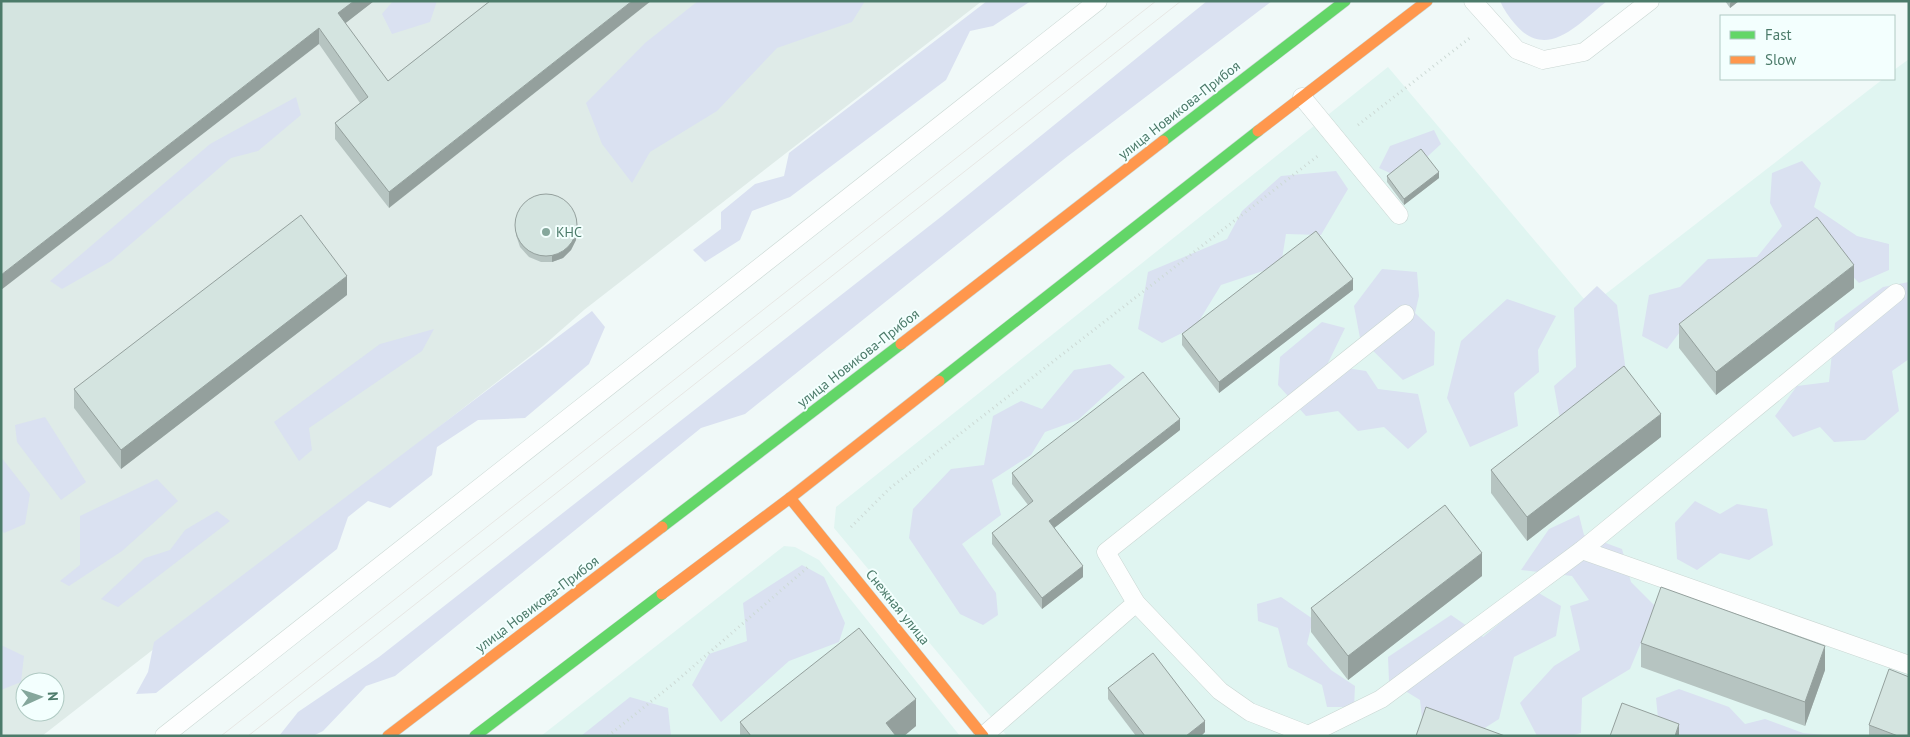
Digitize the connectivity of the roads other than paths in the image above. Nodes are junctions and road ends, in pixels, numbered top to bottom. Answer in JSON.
{"nodes":[{"id":1,"x":1098,"y":1,"type":"edge"},
{"id":2,"x":1345,"y":1,"type":"edge"},
{"id":3,"x":1427,"y":1,"type":"edge"},
{"id":4,"x":1473,"y":1,"type":"edge"},
{"id":5,"x":1650,"y":1,"type":"edge"},
{"id":6,"x":1302,"y":98,"type":"junction"},
{"id":7,"x":1399,"y":215,"type":"dead end"},
{"id":8,"x":1896,"y":293,"type":"dead end"},
{"id":9,"x":1405,"y":314,"type":"dead end"},
{"id":10,"x":790,"y":498,"type":"junction"},
{"id":11,"x":1582,"y":550,"type":"junction"},
{"id":12,"x":1136,"y":603,"type":"junction"},
{"id":13,"x":1909,"y":665,"type":"edge"},
{"id":14,"x":1309,"y":735,"type":"edge"},
{"id":15,"x":164,"y":736,"type":"edge"},
{"id":16,"x":388,"y":736,"type":"edge"},
{"id":17,"x":475,"y":736,"type":"edge"},
{"id":18,"x":983,"y":736,"type":"edge"}],
"edges":[{"from":1,"to":15,"type":"lane"},
{"from":2,"to":16,"type":"main road","name":"улица Новикова-Прибоя"},
{"from":3,"to":6,"type":"main road"},
{"from":4,"to":5,"type":"lane"},
{"from":6,"to":7,"type":"lane"},
{"from":6,"to":10,"type":"main road"},
{"from":8,"to":11,"type":"lane"},
{"from":9,"to":12,"type":"lane"},
{"from":10,"to":17,"type":"main road"},
{"from":10,"to":18,"type":"main road","name":"Снежная улица"},
{"from":11,"to":13,"type":"lane"},
{"from":11,"to":14,"type":"lane"},
{"from":12,"to":14,"type":"lane"},
{"from":12,"to":18,"type":"lane"}]}
